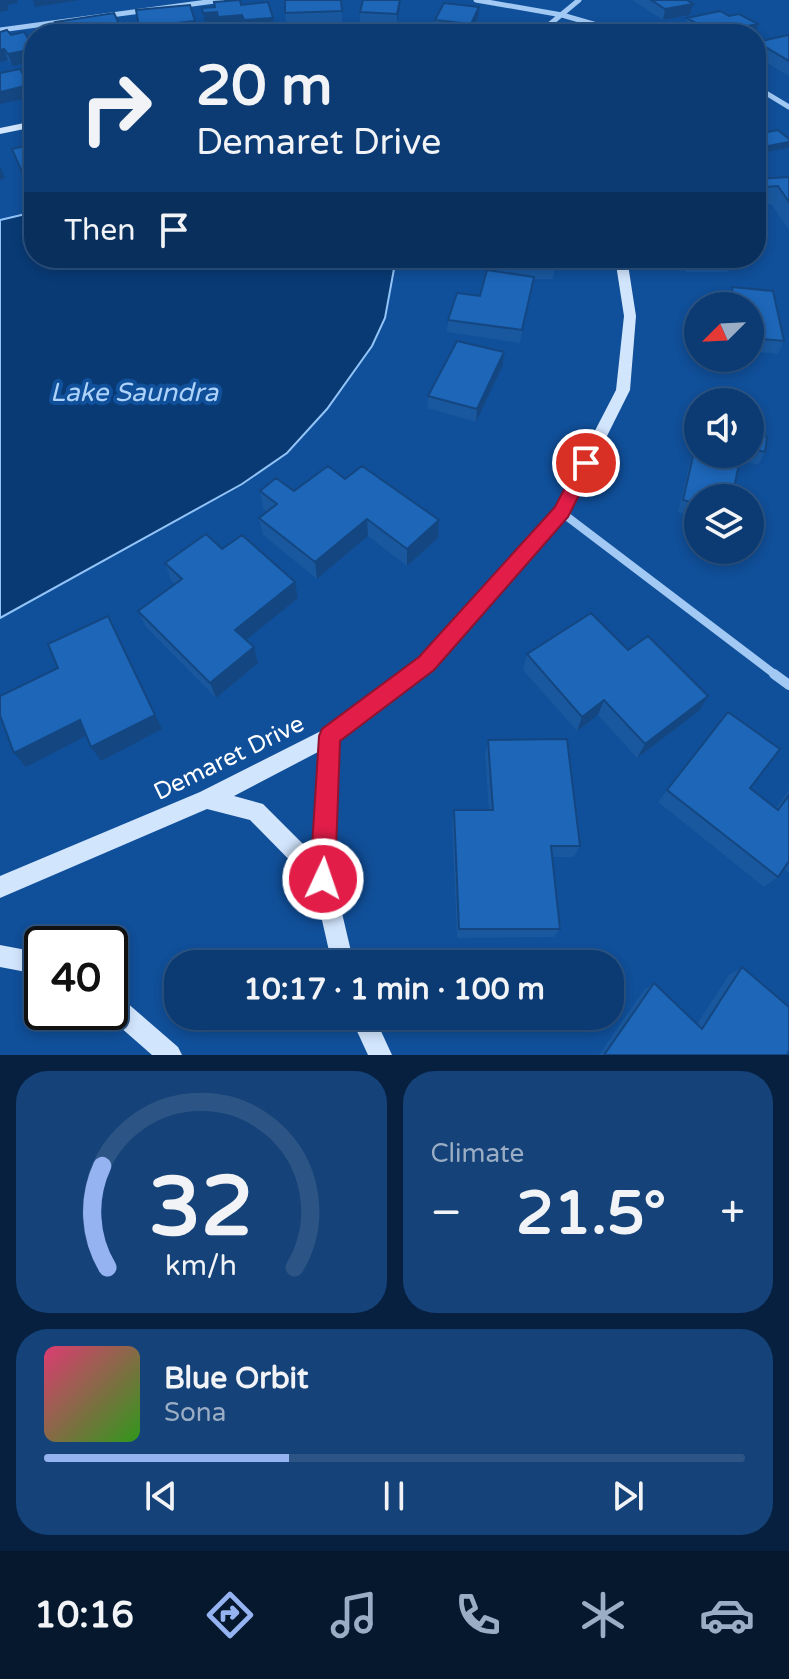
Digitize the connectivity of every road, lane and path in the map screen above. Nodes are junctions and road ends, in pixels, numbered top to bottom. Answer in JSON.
{"nodes":[{"id":1,"x":222,"y":0,"type":"edge"},
{"id":2,"x":476,"y":0,"type":"edge"},
{"id":3,"x":579,"y":0,"type":"edge"},
{"id":4,"x":562,"y":15,"type":"junction"},
{"id":5,"x":37,"y":24,"type":"edge"},
{"id":6,"x":551,"y":24,"type":"edge"},
{"id":7,"x":593,"y":24,"type":"edge"},
{"id":8,"x":24,"y":26,"type":"edge"},
{"id":9,"x":0,"y":30,"type":"edge"},
{"id":10,"x":766,"y":93,"type":"edge"},
{"id":11,"x":789,"y":107,"type":"edge"},
{"id":12,"x":24,"y":126,"type":"edge"},
{"id":13,"x":0,"y":131,"type":"edge"},
{"id":14,"x":623,"y":268,"type":"edge"},
{"id":15,"x":561,"y":512,"type":"junction"},
{"id":16,"x":789,"y":685,"type":"edge"},
{"id":17,"x":330,"y":736,"type":"junction"},
{"id":18,"x":207,"y":799,"type":"junction"},
{"id":19,"x":323,"y":879,"type":"junction"},
{"id":20,"x":0,"y":887,"type":"edge"},
{"id":21,"x":340,"y":950,"type":"edge"},
{"id":22,"x":0,"y":956,"type":"edge"},
{"id":23,"x":24,"y":961,"type":"edge"},
{"id":24,"x":128,"y":1019,"type":"edge"},
{"id":25,"x":368,"y":1030,"type":"edge"},
{"id":26,"x":170,"y":1055,"type":"edge"},
{"id":27,"x":380,"y":1055,"type":"edge"}],
"edges":[{"from":1,"to":5,"type":"street"},
{"from":2,"to":4,"type":"street"},
{"from":3,"to":4,"type":"street"},
{"from":4,"to":6,"type":"street"},
{"from":4,"to":7,"type":"street"},
{"from":8,"to":9,"type":"street"},
{"from":10,"to":11,"type":"street"},
{"from":12,"to":13,"type":"street"},
{"from":14,"to":15,"type":"street","name":"Demaret Drive"},
{"from":15,"to":16,"type":"street"},
{"from":15,"to":17,"type":"street","name":"Demaret Drive"},
{"from":17,"to":18,"type":"street","name":"Demaret Drive"},
{"from":17,"to":19,"type":"street"},
{"from":18,"to":19,"type":"street"},
{"from":18,"to":20,"type":"street","name":"Demaret Drive"},
{"from":19,"to":21,"type":"street"},
{"from":22,"to":23,"type":"street"},
{"from":24,"to":26,"type":"street"},
{"from":25,"to":27,"type":"street"}]}
